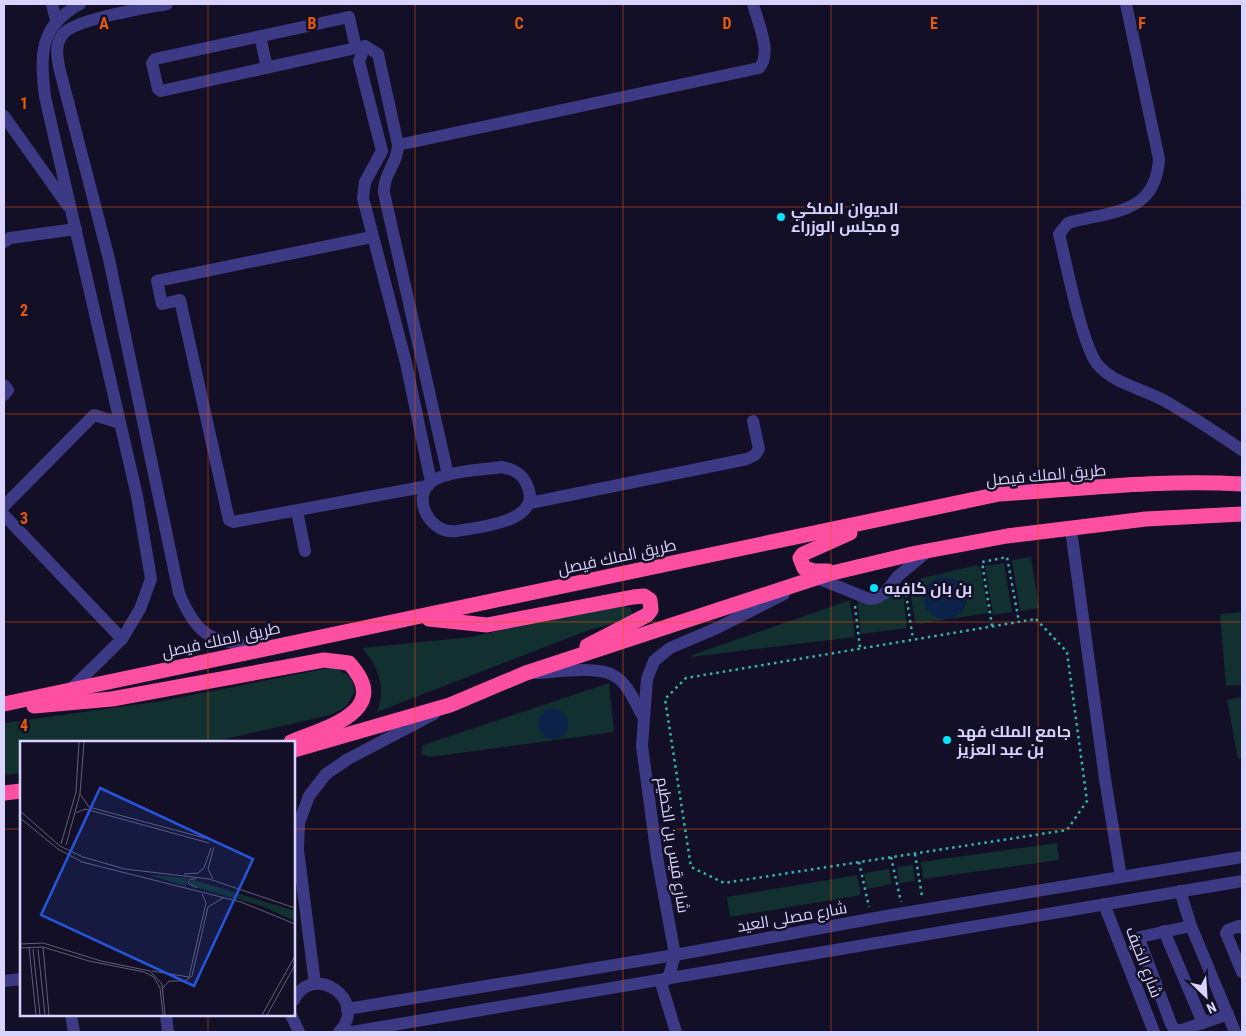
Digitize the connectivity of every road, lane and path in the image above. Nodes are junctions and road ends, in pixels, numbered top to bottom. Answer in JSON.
{"nodes":[{"id":1,"x":52,"y":4,"type":"edge"},
{"id":2,"x":80,"y":4,"type":"edge"},
{"id":3,"x":167,"y":4,"type":"edge"},
{"id":4,"x":753,"y":4,"type":"edge"},
{"id":5,"x":1126,"y":4,"type":"edge"},
{"id":6,"x":56,"y":21,"type":"junction"},
{"id":7,"x":260,"y":36,"type":"junction"},
{"id":8,"x":360,"y":47,"type":"junction"},
{"id":9,"x":267,"y":68,"type":"junction"},
{"id":10,"x":4,"y":116,"type":"edge"},
{"id":11,"x":398,"y":145,"type":"junction"},
{"id":12,"x":72,"y":212,"type":"junction"},
{"id":13,"x":76,"y":229,"type":"junction"},
{"id":14,"x":372,"y":237,"type":"junction"},
{"id":15,"x":4,"y":242,"type":"edge"},
{"id":16,"x":4,"y":385,"type":"edge"},
{"id":17,"x":4,"y":395,"type":"edge"},
{"id":18,"x":753,"y":420,"type":"dead end"},
{"id":19,"x":120,"y":423,"type":"junction"},
{"id":20,"x":1242,"y":450,"type":"edge"},
{"id":21,"x":448,"y":475,"type":"junction"},
{"id":22,"x":429,"y":484,"type":"junction"},
{"id":23,"x":1242,"y":484,"type":"edge"},
{"id":24,"x":530,"y":503,"type":"junction"},
{"id":25,"x":4,"y":506,"type":"edge"},
{"id":26,"x":297,"y":511,"type":"junction"},
{"id":27,"x":1242,"y":514,"type":"edge"},
{"id":28,"x":4,"y":515,"type":"edge"},
{"id":29,"x":903,"y":515,"type":"junction"},
{"id":30,"x":1071,"y":530,"type":"junction"},
{"id":31,"x":305,"y":551,"type":"dead end"},
{"id":32,"x":929,"y":551,"type":"junction"},
{"id":33,"x":842,"y":571,"type":"junction"},
{"id":34,"x":903,"y":572,"type":"junction"},
{"id":35,"x":810,"y":581,"type":"junction"},
{"id":36,"x":854,"y":592,"type":"junction"},
{"id":37,"x":413,"y":618,"type":"junction"},
{"id":38,"x":1019,"y":622,"type":"junction"},
{"id":39,"x":992,"y":626,"type":"junction"},
{"id":40,"x":122,"y":639,"type":"junction"},
{"id":41,"x":913,"y":640,"type":"junction"},
{"id":42,"x":860,"y":648,"type":"junction"},
{"id":43,"x":262,"y":649,"type":"junction"},
{"id":44,"x":550,"y":665,"type":"junction"},
{"id":45,"x":526,"y":673,"type":"junction"},
{"id":46,"x":69,"y":691,"type":"junction"},
{"id":47,"x":4,"y":704,"type":"edge"},
{"id":48,"x":450,"y":705,"type":"junction"},
{"id":49,"x":4,"y":709,"type":"edge"},
{"id":50,"x":642,"y":715,"type":"junction"},
{"id":51,"x":293,"y":741,"type":"edge"},
{"id":52,"x":295,"y":750,"type":"edge"},
{"id":53,"x":20,"y":791,"type":"edge"},
{"id":54,"x":4,"y":793,"type":"edge"},
{"id":55,"x":915,"y":854,"type":"junction"},
{"id":56,"x":891,"y":857,"type":"junction"},
{"id":57,"x":1241,"y":857,"type":"edge"},
{"id":58,"x":859,"y":862,"type":"junction"},
{"id":59,"x":1121,"y":877,"type":"junction"},
{"id":60,"x":1241,"y":881,"type":"edge"},
{"id":61,"x":1180,"y":891,"type":"junction"},
{"id":62,"x":1104,"y":904,"type":"junction"},
{"id":63,"x":925,"y":910,"type":"junction"},
{"id":64,"x":903,"y":913,"type":"junction"},
{"id":65,"x":871,"y":919,"type":"junction"},
{"id":66,"x":1191,"y":926,"type":"junction"},
{"id":67,"x":1242,"y":928,"type":"edge"},
{"id":68,"x":1164,"y":931,"type":"junction"},
{"id":69,"x":675,"y":955,"type":"junction"},
{"id":70,"x":1242,"y":972,"type":"edge"},
{"id":71,"x":20,"y":979,"type":"edge"},
{"id":72,"x":4,"y":980,"type":"edge"},
{"id":73,"x":664,"y":980,"type":"junction"},
{"id":74,"x":315,"y":984,"type":"junction"},
{"id":75,"x":295,"y":993,"type":"edge"},
{"id":76,"x":347,"y":1009,"type":"junction"},
{"id":77,"x":1228,"y":1014,"type":"junction"},
{"id":78,"x":71,"y":1016,"type":"edge"},
{"id":79,"x":166,"y":1016,"type":"edge"},
{"id":80,"x":291,"y":1016,"type":"edge"},
{"id":81,"x":1203,"y":1023,"type":"junction"},
{"id":82,"x":297,"y":1031,"type":"edge"},
{"id":83,"x":74,"y":1032,"type":"edge"},
{"id":84,"x":168,"y":1032,"type":"edge"},
{"id":85,"x":339,"y":1032,"type":"edge"},
{"id":86,"x":352,"y":1032,"type":"edge"},
{"id":87,"x":676,"y":1032,"type":"edge"},
{"id":88,"x":1154,"y":1032,"type":"edge"},
{"id":89,"x":1235,"y":1032,"type":"edge"}],
"edges":[{"from":1,"to":6,"type":"street"},
{"from":2,"to":6,"type":"street"},
{"from":3,"to":43,"type":"street"},
{"from":4,"to":11,"type":"street"},
{"from":5,"to":20,"type":"street"},
{"from":6,"to":12,"type":"street"},
{"from":7,"to":8,"type":"street"},
{"from":7,"to":9,"type":"street"},
{"from":7,"to":9,"type":"street"},
{"from":8,"to":9,"type":"street"},
{"from":8,"to":11,"type":"street"},
{"from":8,"to":14,"type":"street"},
{"from":10,"to":12,"type":"street"},
{"from":11,"to":21,"type":"street"},
{"from":12,"to":13,"type":"street"},
{"from":13,"to":15,"type":"street"},
{"from":13,"to":19,"type":"street"},
{"from":14,"to":22,"type":"street"},
{"from":14,"to":26,"type":"street"},
{"from":16,"to":17,"type":"street"},
{"from":18,"to":24,"type":"street"},
{"from":19,"to":25,"type":"street"},
{"from":19,"to":40,"type":"street"},
{"from":21,"to":22,"type":"street"},
{"from":21,"to":24,"type":"street"},
{"from":22,"to":24,"type":"street"},
{"from":22,"to":26,"type":"street"},
{"from":23,"to":29,"type":"highway","name":"طريق الملك فيصل"},
{"from":26,"to":31,"type":"street"},
{"from":27,"to":30,"type":"highway"},
{"from":28,"to":40,"type":"street"},
{"from":29,"to":33,"type":"highway"},
{"from":29,"to":37,"type":"highway","name":"طريق الملك فيصل"},
{"from":30,"to":32,"type":"highway"},
{"from":30,"to":59,"type":"street"},
{"from":32,"to":33,"type":"highway"},
{"from":32,"to":34,"type":"street"},
{"from":33,"to":35,"type":"highway"},
{"from":34,"to":36,"type":"street"},
{"from":34,"to":41,"type":"path"},
{"from":35,"to":36,"type":"street"},
{"from":35,"to":44,"type":"highway"},
{"from":35,"to":50,"type":"street","name":"شارع قيس بن الخطيم"},
{"from":36,"to":42,"type":"path"},
{"from":37,"to":43,"type":"highway","name":"طريق الملك فيصل"},
{"from":37,"to":44,"type":"highway"},
{"from":38,"to":39,"type":"path"},
{"from":38,"to":39,"type":"path"},
{"from":38,"to":55,"type":"path"},
{"from":39,"to":41,"type":"path"},
{"from":40,"to":46,"type":"street"},
{"from":41,"to":42,"type":"path"},
{"from":42,"to":58,"type":"path"},
{"from":43,"to":46,"type":"highway","name":"طريق الملك فيصل"},
{"from":44,"to":45,"type":"highway"},
{"from":45,"to":48,"type":"highway"},
{"from":45,"to":50,"type":"street"},
{"from":46,"to":47,"type":"highway","name":"طريق الملك فيصل"},
{"from":48,"to":52,"type":"highway"},
{"from":48,"to":74,"type":"street"},
{"from":49,"to":51,"type":"highway"},
{"from":50,"to":69,"type":"street","name":"شارع قيس بن الخطيم"},
{"from":53,"to":54,"type":"highway"},
{"from":55,"to":56,"type":"path"},
{"from":55,"to":63,"type":"path"},
{"from":56,"to":58,"type":"path"},
{"from":56,"to":64,"type":"path"},
{"from":57,"to":59,"type":"street","name":"شارع مصلى العيد"},
{"from":58,"to":65,"type":"path"},
{"from":59,"to":63,"type":"street","name":"شارع مصلى العيد"},
{"from":60,"to":61,"type":"street"},
{"from":61,"to":62,"type":"street"},
{"from":61,"to":66,"type":"street"},
{"from":62,"to":73,"type":"street"},
{"from":62,"to":88,"type":"street","name":"شارع الخيف"},
{"from":63,"to":64,"type":"street","name":"شارع مصلى العيد"},
{"from":64,"to":65,"type":"street","name":"شارع مصلى العيد"},
{"from":65,"to":69,"type":"street","name":"شارع مصلى العيد"},
{"from":66,"to":68,"type":"street"},
{"from":66,"to":77,"type":"street"},
{"from":67,"to":70,"type":"street"},
{"from":68,"to":81,"type":"street"},
{"from":68,"to":81,"type":"street"},
{"from":69,"to":73,"type":"street","name":"شارع قيس بن الخطيم"},
{"from":69,"to":76,"type":"street","name":"شارع مصلى العيد"},
{"from":71,"to":72,"type":"street"},
{"from":73,"to":86,"type":"street"},
{"from":73,"to":87,"type":"street"},
{"from":74,"to":75,"type":"street"},
{"from":74,"to":76,"type":"street"},
{"from":76,"to":85,"type":"street"},
{"from":77,"to":81,"type":"street"},
{"from":77,"to":89,"type":"street"},
{"from":78,"to":83,"type":"street"},
{"from":79,"to":84,"type":"street"},
{"from":80,"to":82,"type":"street"}]}
